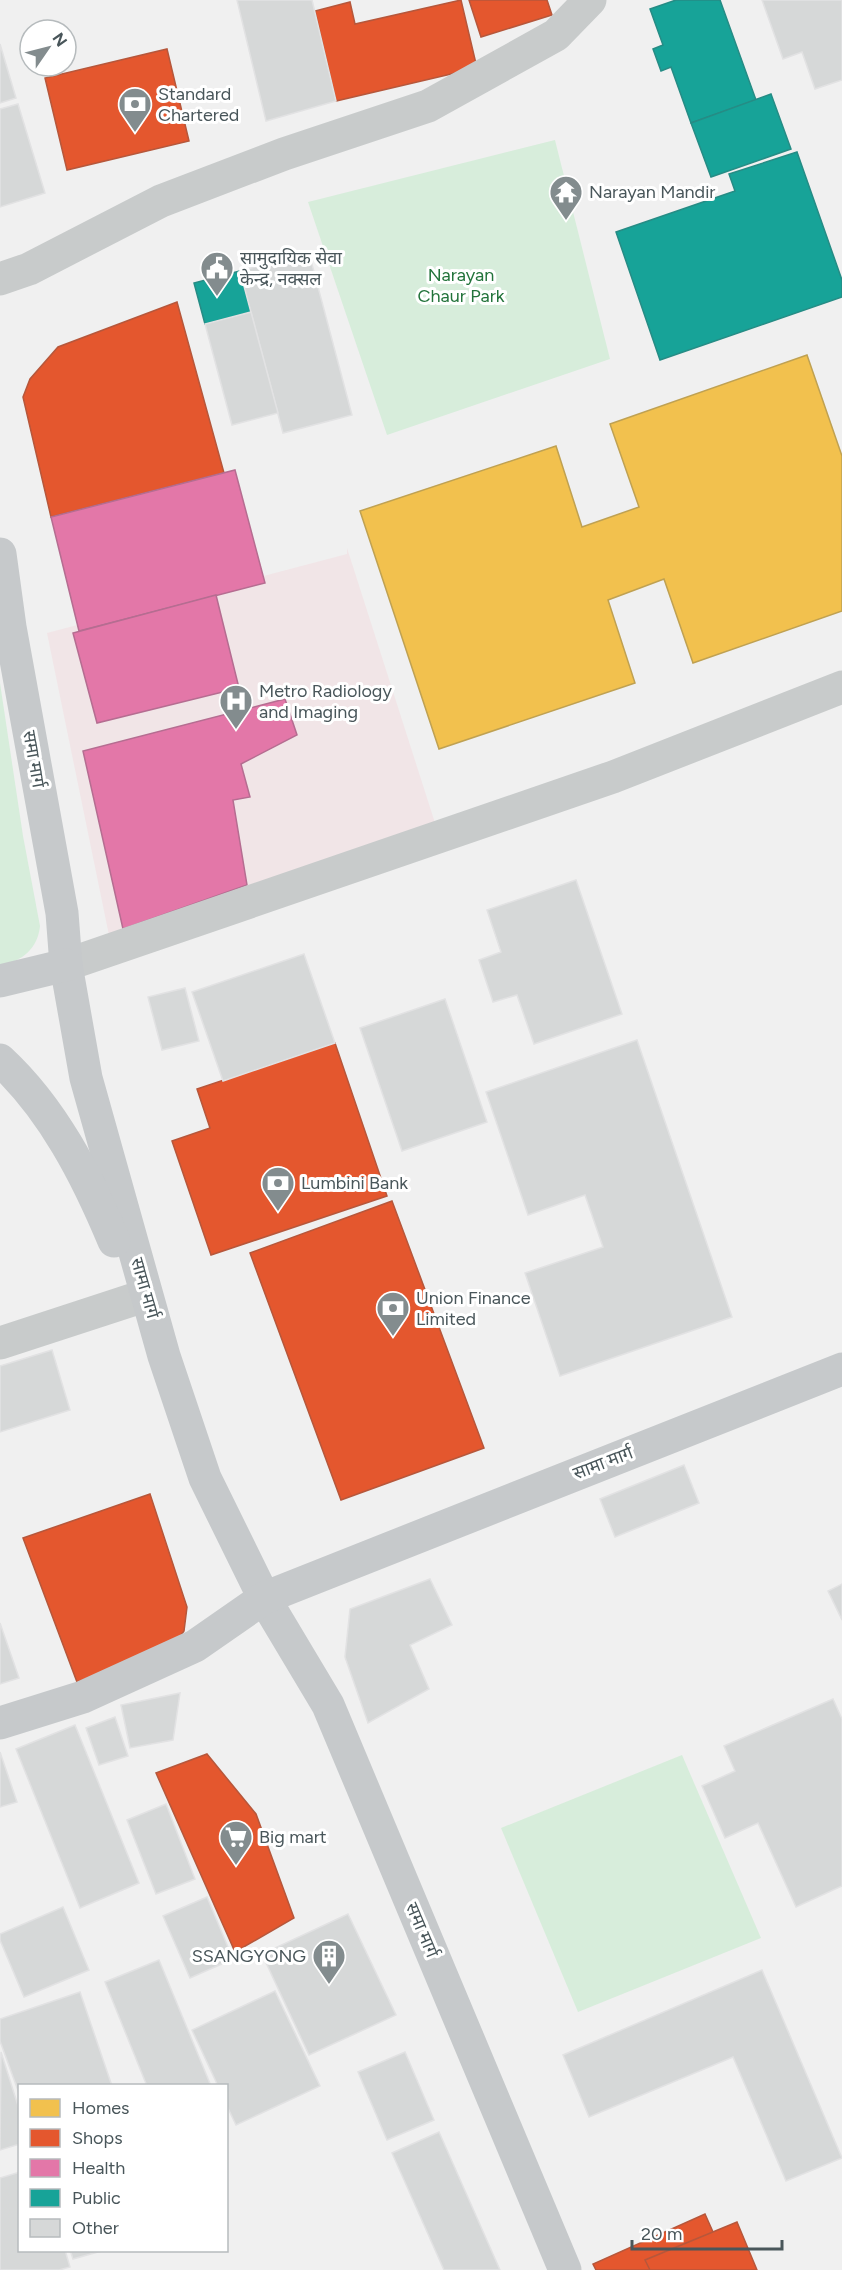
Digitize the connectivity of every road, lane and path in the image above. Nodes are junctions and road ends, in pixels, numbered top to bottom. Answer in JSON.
{"nodes":[{"id":1,"x":590,"y":0,"type":"edge"},
{"id":2,"x":0,"y":279,"type":"edge"},
{"id":3,"x":0,"y":554,"type":"edge"},
{"id":4,"x":842,"y":687,"type":"edge"},
{"id":5,"x":66,"y":965,"type":"junction"},
{"id":6,"x":0,"y":981,"type":"edge"},
{"id":7,"x":0,"y":1060,"type":"edge"},
{"id":8,"x":138,"y":1298,"type":"junction"},
{"id":9,"x":0,"y":1343,"type":"edge"},
{"id":10,"x":164,"y":1356,"type":"junction"},
{"id":11,"x":842,"y":1369,"type":"edge"},
{"id":12,"x":264,"y":1598,"type":"junction"},
{"id":13,"x":0,"y":1723,"type":"edge"},
{"id":14,"x":565,"y":2270,"type":"edge"}],
"edges":[{"from":1,"to":2,"type":"street"},
{"from":3,"to":5,"type":"main road","name":"समा मार्ग"},
{"from":4,"to":5,"type":"street"},
{"from":5,"to":6,"type":"main road"},
{"from":5,"to":10,"type":"main road","name":"सामा मार्ग"},
{"from":7,"to":8,"type":"main road"},
{"from":8,"to":9,"type":"street"},
{"from":8,"to":10,"type":"main road"},
{"from":10,"to":12,"type":"main road","name":"सामा मार्ग"},
{"from":11,"to":12,"type":"main road","name":"सामा मार्ग"},
{"from":12,"to":13,"type":"main road","name":"सामा मार्ग"},
{"from":12,"to":14,"type":"main road","name":"समा मार्ग"}]}
